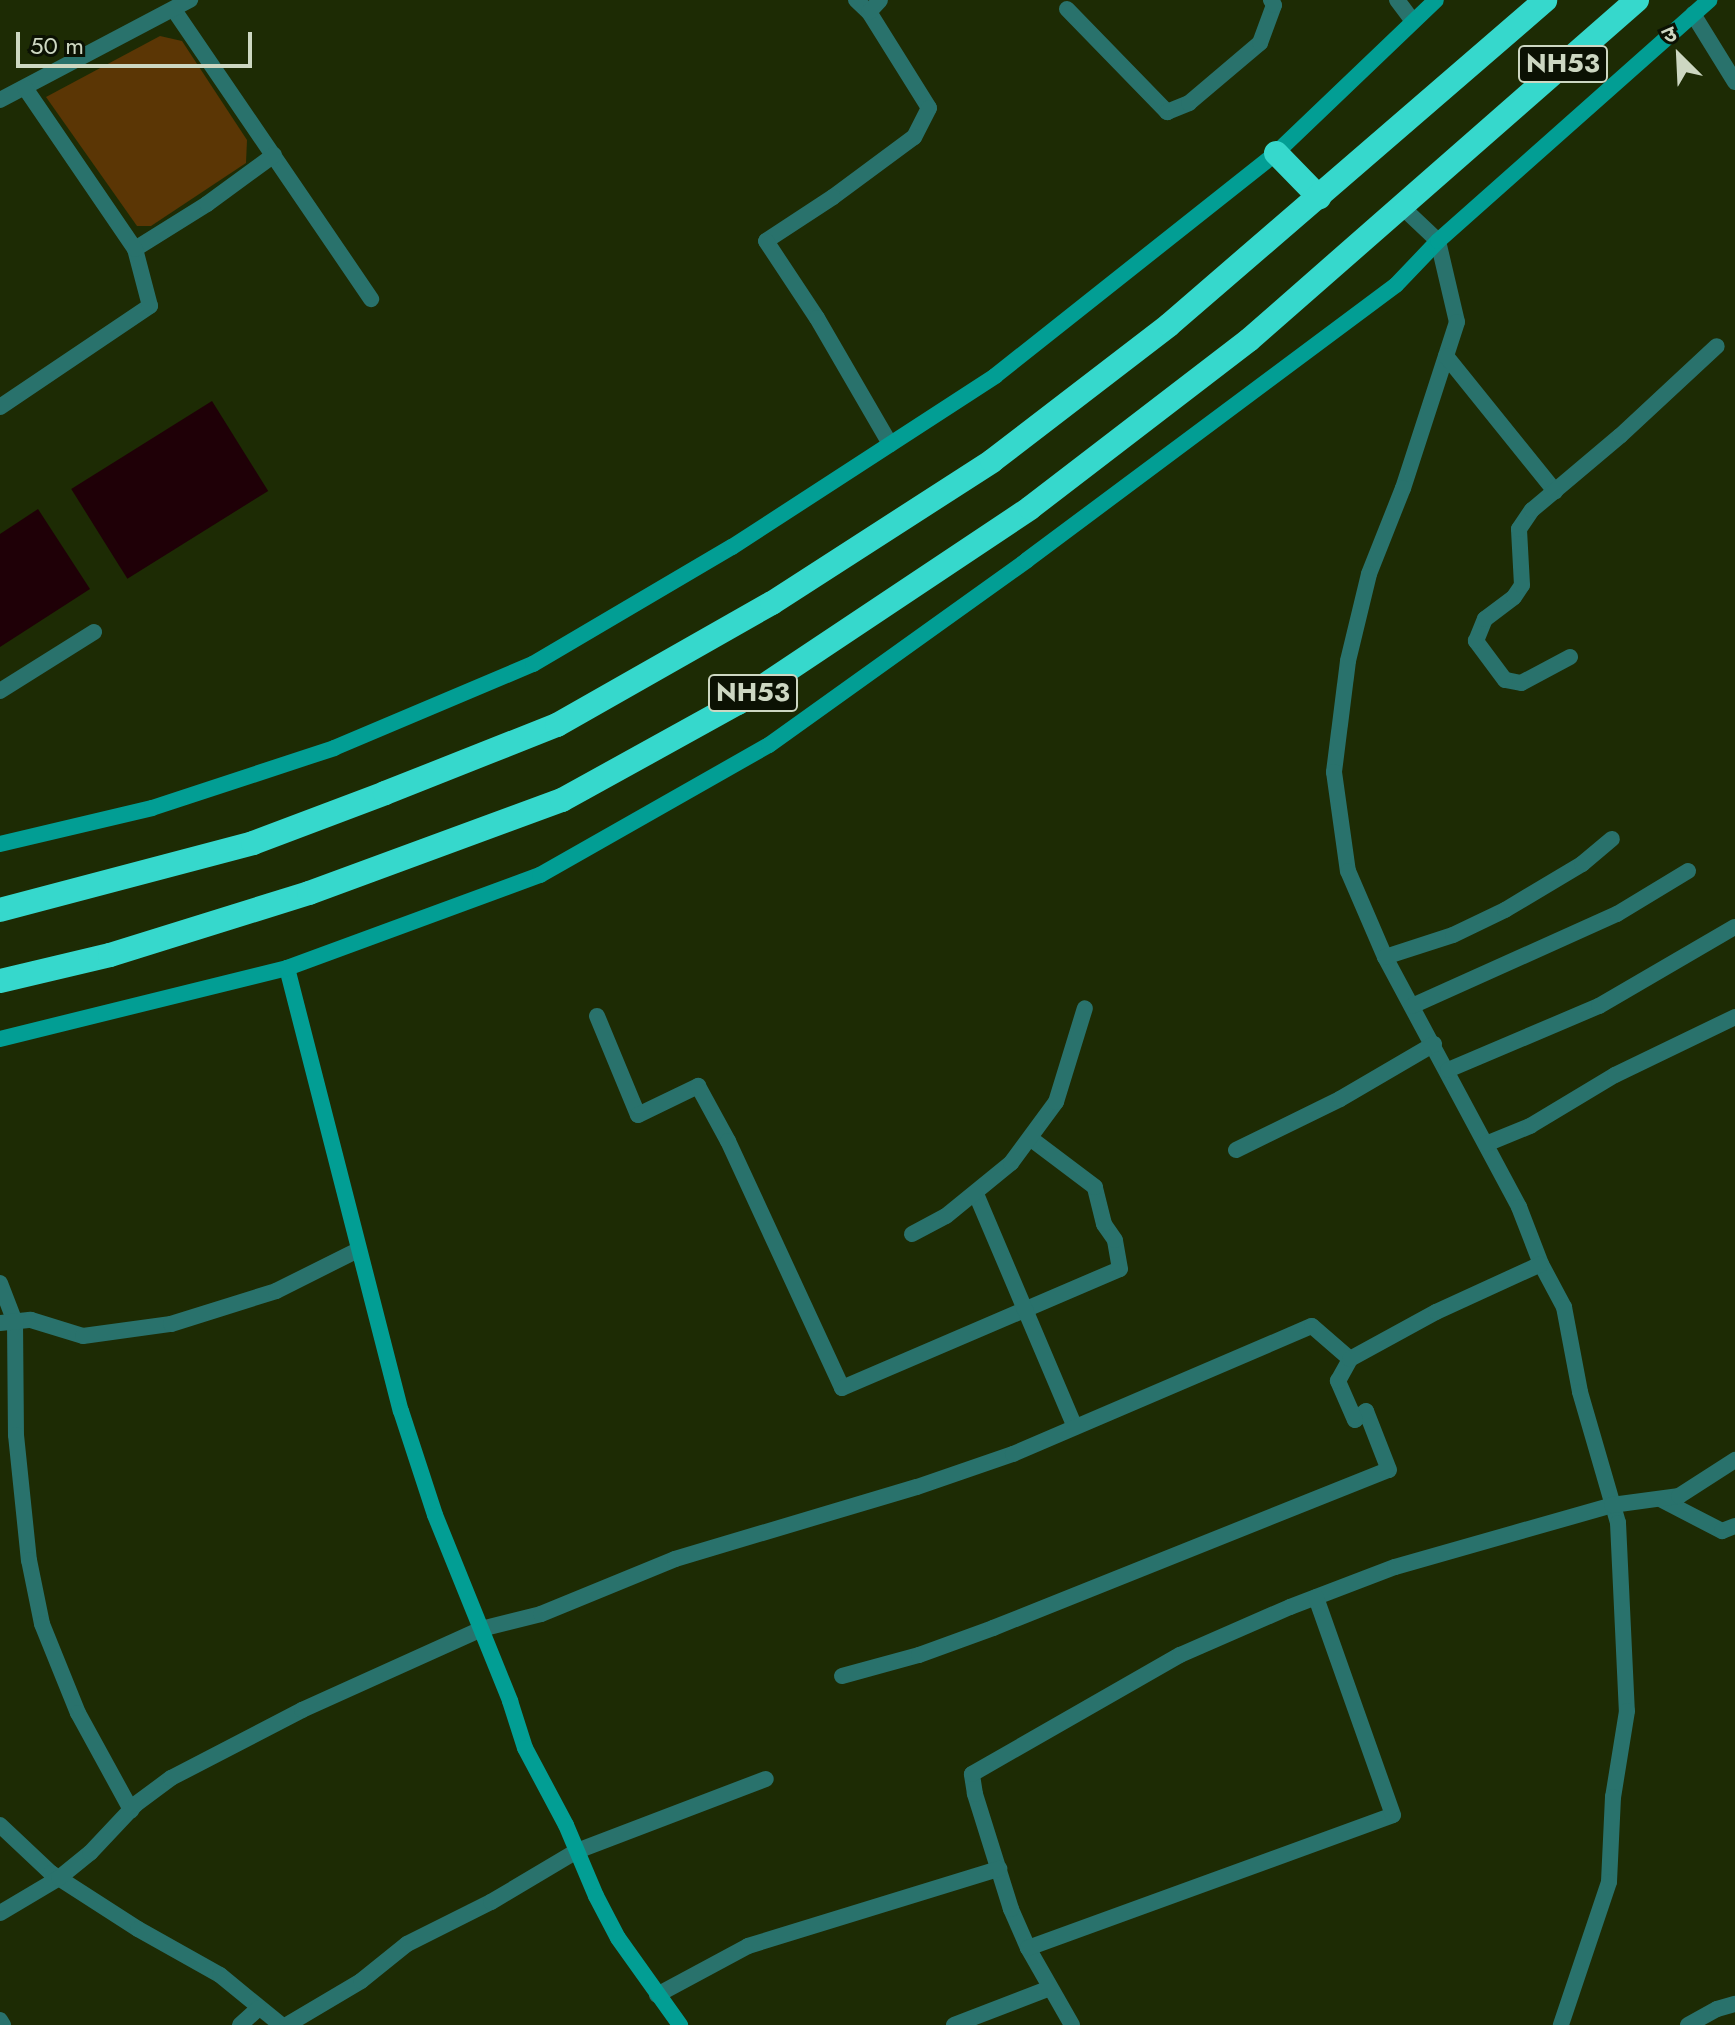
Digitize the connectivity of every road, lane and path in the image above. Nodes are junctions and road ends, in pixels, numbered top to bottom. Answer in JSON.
{"nodes":[{"id":1,"x":190,"y":0,"type":"edge"},
{"id":2,"x":856,"y":0,"type":"edge"},
{"id":3,"x":1271,"y":0,"type":"edge"},
{"id":4,"x":1397,"y":0,"type":"edge"},
{"id":5,"x":1436,"y":0,"type":"edge"},
{"id":6,"x":1545,"y":0,"type":"edge"},
{"id":7,"x":1637,"y":0,"type":"edge"},
{"id":8,"x":1709,"y":0,"type":"edge"},
{"id":9,"x":875,"y":6,"type":"edge"},
{"id":10,"x":1067,"y":9,"type":"dead end"},
{"id":11,"x":174,"y":10,"type":"junction"},
{"id":12,"x":1693,"y":14,"type":"junction"},
{"id":13,"x":1412,"y":20,"type":"junction"},
{"id":14,"x":1735,"y":82,"type":"edge"},
{"id":15,"x":25,"y":88,"type":"junction"},
{"id":16,"x":0,"y":100,"type":"edge"},
{"id":17,"x":1276,"y":153,"type":"junction"},
{"id":18,"x":274,"y":155,"type":"junction"},
{"id":19,"x":1319,"y":197,"type":"junction"},
{"id":20,"x":1401,"y":206,"type":"junction"},
{"id":21,"x":1438,"y":241,"type":"junction"},
{"id":22,"x":135,"y":249,"type":"junction"},
{"id":23,"x":371,"y":299,"type":"dead end"},
{"id":24,"x":1717,"y":346,"type":"dead end"},
{"id":25,"x":1446,"y":356,"type":"junction"},
{"id":26,"x":0,"y":407,"type":"edge"},
{"id":27,"x":890,"y":444,"type":"junction"},
{"id":28,"x":1555,"y":491,"type":"junction"},
{"id":29,"x":94,"y":632,"type":"dead end"},
{"id":30,"x":1570,"y":657,"type":"dead end"},
{"id":31,"x":0,"y":691,"type":"edge"},
{"id":32,"x":1612,"y":839,"type":"dead end"},
{"id":33,"x":0,"y":844,"type":"edge"},
{"id":34,"x":1688,"y":871,"type":"dead end"},
{"id":35,"x":0,"y":910,"type":"edge"},
{"id":36,"x":1735,"y":927,"type":"edge"},
{"id":37,"x":1385,"y":957,"type":"junction"},
{"id":38,"x":287,"y":968,"type":"junction"},
{"id":39,"x":0,"y":981,"type":"edge"},
{"id":40,"x":1412,"y":1006,"type":"junction"},
{"id":41,"x":1085,"y":1008,"type":"dead end"},
{"id":42,"x":597,"y":1016,"type":"dead end"},
{"id":43,"x":1735,"y":1017,"type":"edge"},
{"id":44,"x":0,"y":1039,"type":"edge"},
{"id":45,"x":1434,"y":1044,"type":"junction"},
{"id":46,"x":1448,"y":1070,"type":"junction"},
{"id":47,"x":1030,"y":1138,"type":"junction"},
{"id":48,"x":1486,"y":1144,"type":"junction"},
{"id":49,"x":1236,"y":1150,"type":"dead end"},
{"id":50,"x":976,"y":1194,"type":"junction"},
{"id":51,"x":912,"y":1234,"type":"dead end"},
{"id":52,"x":358,"y":1250,"type":"junction"},
{"id":53,"x":1541,"y":1264,"type":"junction"},
{"id":54,"x":0,"y":1283,"type":"edge"},
{"id":55,"x":1025,"y":1309,"type":"junction"},
{"id":56,"x":7,"y":1322,"type":"edge"},
{"id":57,"x":1350,"y":1359,"type":"junction"},
{"id":58,"x":1075,"y":1427,"type":"junction"},
{"id":59,"x":1735,"y":1460,"type":"edge"},
{"id":60,"x":1660,"y":1499,"type":"junction"},
{"id":61,"x":1612,"y":1505,"type":"junction"},
{"id":62,"x":1735,"y":1526,"type":"edge"},
{"id":63,"x":1316,"y":1597,"type":"junction"},
{"id":64,"x":481,"y":1629,"type":"junction"},
{"id":65,"x":842,"y":1676,"type":"dead end"},
{"id":66,"x":766,"y":1779,"type":"dead end"},
{"id":67,"x":131,"y":1810,"type":"junction"},
{"id":68,"x":0,"y":1825,"type":"edge"},
{"id":69,"x":577,"y":1851,"type":"junction"},
{"id":70,"x":999,"y":1869,"type":"junction"},
{"id":71,"x":59,"y":1878,"type":"junction"},
{"id":72,"x":0,"y":1913,"type":"edge"},
{"id":73,"x":1028,"y":1948,"type":"junction"},
{"id":74,"x":1050,"y":1988,"type":"junction"},
{"id":75,"x":657,"y":1995,"type":"junction"},
{"id":76,"x":1735,"y":2004,"type":"edge"},
{"id":77,"x":259,"y":2008,"type":"junction"},
{"id":78,"x":240,"y":2025,"type":"edge"},
{"id":79,"x":284,"y":2025,"type":"edge"},
{"id":80,"x":680,"y":2025,"type":"edge"},
{"id":81,"x":954,"y":2025,"type":"edge"},
{"id":82,"x":1072,"y":2025,"type":"edge"},
{"id":83,"x":1561,"y":2025,"type":"edge"},
{"id":84,"x":1688,"y":2025,"type":"edge"}],
"edges":[{"from":1,"to":11,"type":"street"},
{"from":2,"to":9,"type":"street"},
{"from":3,"to":10,"type":"street"},
{"from":4,"to":13,"type":"street"},
{"from":5,"to":13,"type":"street"},
{"from":6,"to":19,"type":"highway","number":"NH53"},
{"from":7,"to":20,"type":"highway","number":"NH53"},
{"from":8,"to":12,"type":"street"},
{"from":9,"to":27,"type":"street"},
{"from":11,"to":15,"type":"street"},
{"from":11,"to":18,"type":"street"},
{"from":12,"to":14,"type":"street"},
{"from":12,"to":21,"type":"street"},
{"from":13,"to":17,"type":"street"},
{"from":15,"to":16,"type":"street"},
{"from":15,"to":22,"type":"street"},
{"from":17,"to":19,"type":"highway"},
{"from":17,"to":27,"type":"street"},
{"from":18,"to":22,"type":"street"},
{"from":18,"to":23,"type":"street"},
{"from":19,"to":35,"type":"highway","number":"NH53"},
{"from":20,"to":21,"type":"street"},
{"from":20,"to":39,"type":"highway","number":"NH53"},
{"from":21,"to":25,"type":"street"},
{"from":21,"to":38,"type":"street"},
{"from":22,"to":26,"type":"street"},
{"from":24,"to":28,"type":"street"},
{"from":25,"to":28,"type":"street"},
{"from":25,"to":37,"type":"street"},
{"from":27,"to":33,"type":"street"},
{"from":28,"to":30,"type":"street"},
{"from":29,"to":31,"type":"street"},
{"from":32,"to":37,"type":"street"},
{"from":34,"to":40,"type":"street"},
{"from":36,"to":46,"type":"street"},
{"from":37,"to":40,"type":"street"},
{"from":38,"to":44,"type":"street"},
{"from":38,"to":52,"type":"street"},
{"from":40,"to":45,"type":"street"},
{"from":41,"to":47,"type":"street"},
{"from":42,"to":55,"type":"street"},
{"from":43,"to":48,"type":"street"},
{"from":45,"to":46,"type":"street"},
{"from":45,"to":49,"type":"street"},
{"from":46,"to":48,"type":"street"},
{"from":47,"to":50,"type":"street"},
{"from":47,"to":55,"type":"street"},
{"from":48,"to":53,"type":"street"},
{"from":50,"to":51,"type":"street"},
{"from":50,"to":55,"type":"street"},
{"from":52,"to":56,"type":"street"},
{"from":52,"to":64,"type":"street"},
{"from":53,"to":57,"type":"street"},
{"from":53,"to":61,"type":"street"},
{"from":54,"to":56,"type":"street"},
{"from":55,"to":58,"type":"street"},
{"from":56,"to":67,"type":"street"},
{"from":57,"to":58,"type":"street"},
{"from":57,"to":65,"type":"street"},
{"from":58,"to":64,"type":"street"},
{"from":59,"to":60,"type":"street"},
{"from":60,"to":61,"type":"street"},
{"from":60,"to":62,"type":"street"},
{"from":61,"to":63,"type":"street"},
{"from":61,"to":83,"type":"street"},
{"from":63,"to":70,"type":"street"},
{"from":63,"to":73,"type":"street"},
{"from":64,"to":67,"type":"street"},
{"from":64,"to":69,"type":"street"},
{"from":66,"to":69,"type":"street"},
{"from":67,"to":71,"type":"street"},
{"from":68,"to":71,"type":"street"},
{"from":69,"to":75,"type":"street"},
{"from":69,"to":79,"type":"street"},
{"from":70,"to":73,"type":"street"},
{"from":70,"to":75,"type":"street"},
{"from":71,"to":72,"type":"street"},
{"from":71,"to":77,"type":"street"},
{"from":73,"to":74,"type":"street"},
{"from":74,"to":81,"type":"street"},
{"from":74,"to":82,"type":"street"},
{"from":75,"to":80,"type":"street"},
{"from":76,"to":84,"type":"street"},
{"from":77,"to":78,"type":"street"},
{"from":77,"to":79,"type":"street"}]}
